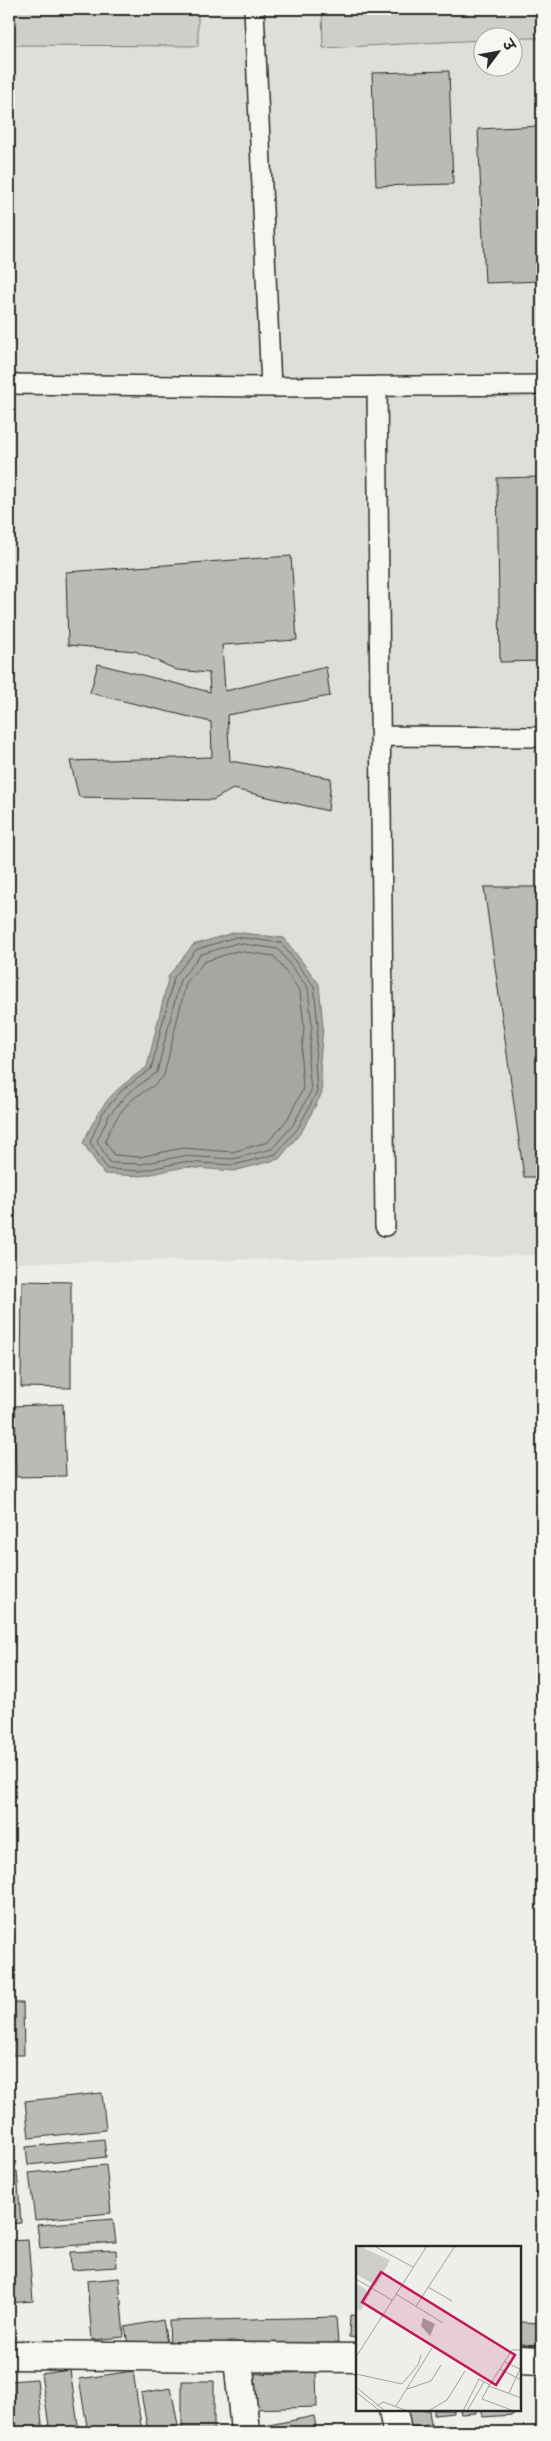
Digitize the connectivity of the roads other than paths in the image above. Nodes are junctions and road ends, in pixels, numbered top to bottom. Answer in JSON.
{"nodes":[{"id":1,"x":254,"y":9,"type":"edge"},
{"id":2,"x":9,"y":384,"type":"edge"},
{"id":3,"x":542,"y":385,"type":"edge"},
{"id":4,"x":377,"y":386,"type":"junction"},
{"id":5,"x":271,"y":387,"type":"junction"},
{"id":6,"x":380,"y":736,"type":"junction"},
{"id":7,"x":542,"y":737,"type":"edge"},
{"id":8,"x":385,"y":1226,"type":"dead end"},
{"id":9,"x":9,"y":2355,"type":"edge"},
{"id":10,"x":238,"y":2357,"type":"junction"},
{"id":11,"x":356,"y":2358,"type":"edge"},
{"id":12,"x":521,"y":2360,"type":"edge"},
{"id":13,"x":542,"y":2361,"type":"edge"},
{"id":14,"x":393,"y":2411,"type":"edge"},
{"id":15,"x":246,"y":2432,"type":"edge"},
{"id":16,"x":397,"y":2432,"type":"edge"}],
"edges":[{"from":1,"to":5,"type":"lane"},
{"from":2,"to":5,"type":"lane"},
{"from":3,"to":4,"type":"lane"},
{"from":4,"to":5,"type":"lane"},
{"from":4,"to":6,"type":"lane"},
{"from":6,"to":7,"type":"lane"},
{"from":6,"to":8,"type":"lane"},
{"from":9,"to":10,"type":"street"},
{"from":10,"to":11,"type":"street"},
{"from":10,"to":15,"type":"street"},
{"from":12,"to":13,"type":"street"},
{"from":14,"to":16,"type":"street"}]}
